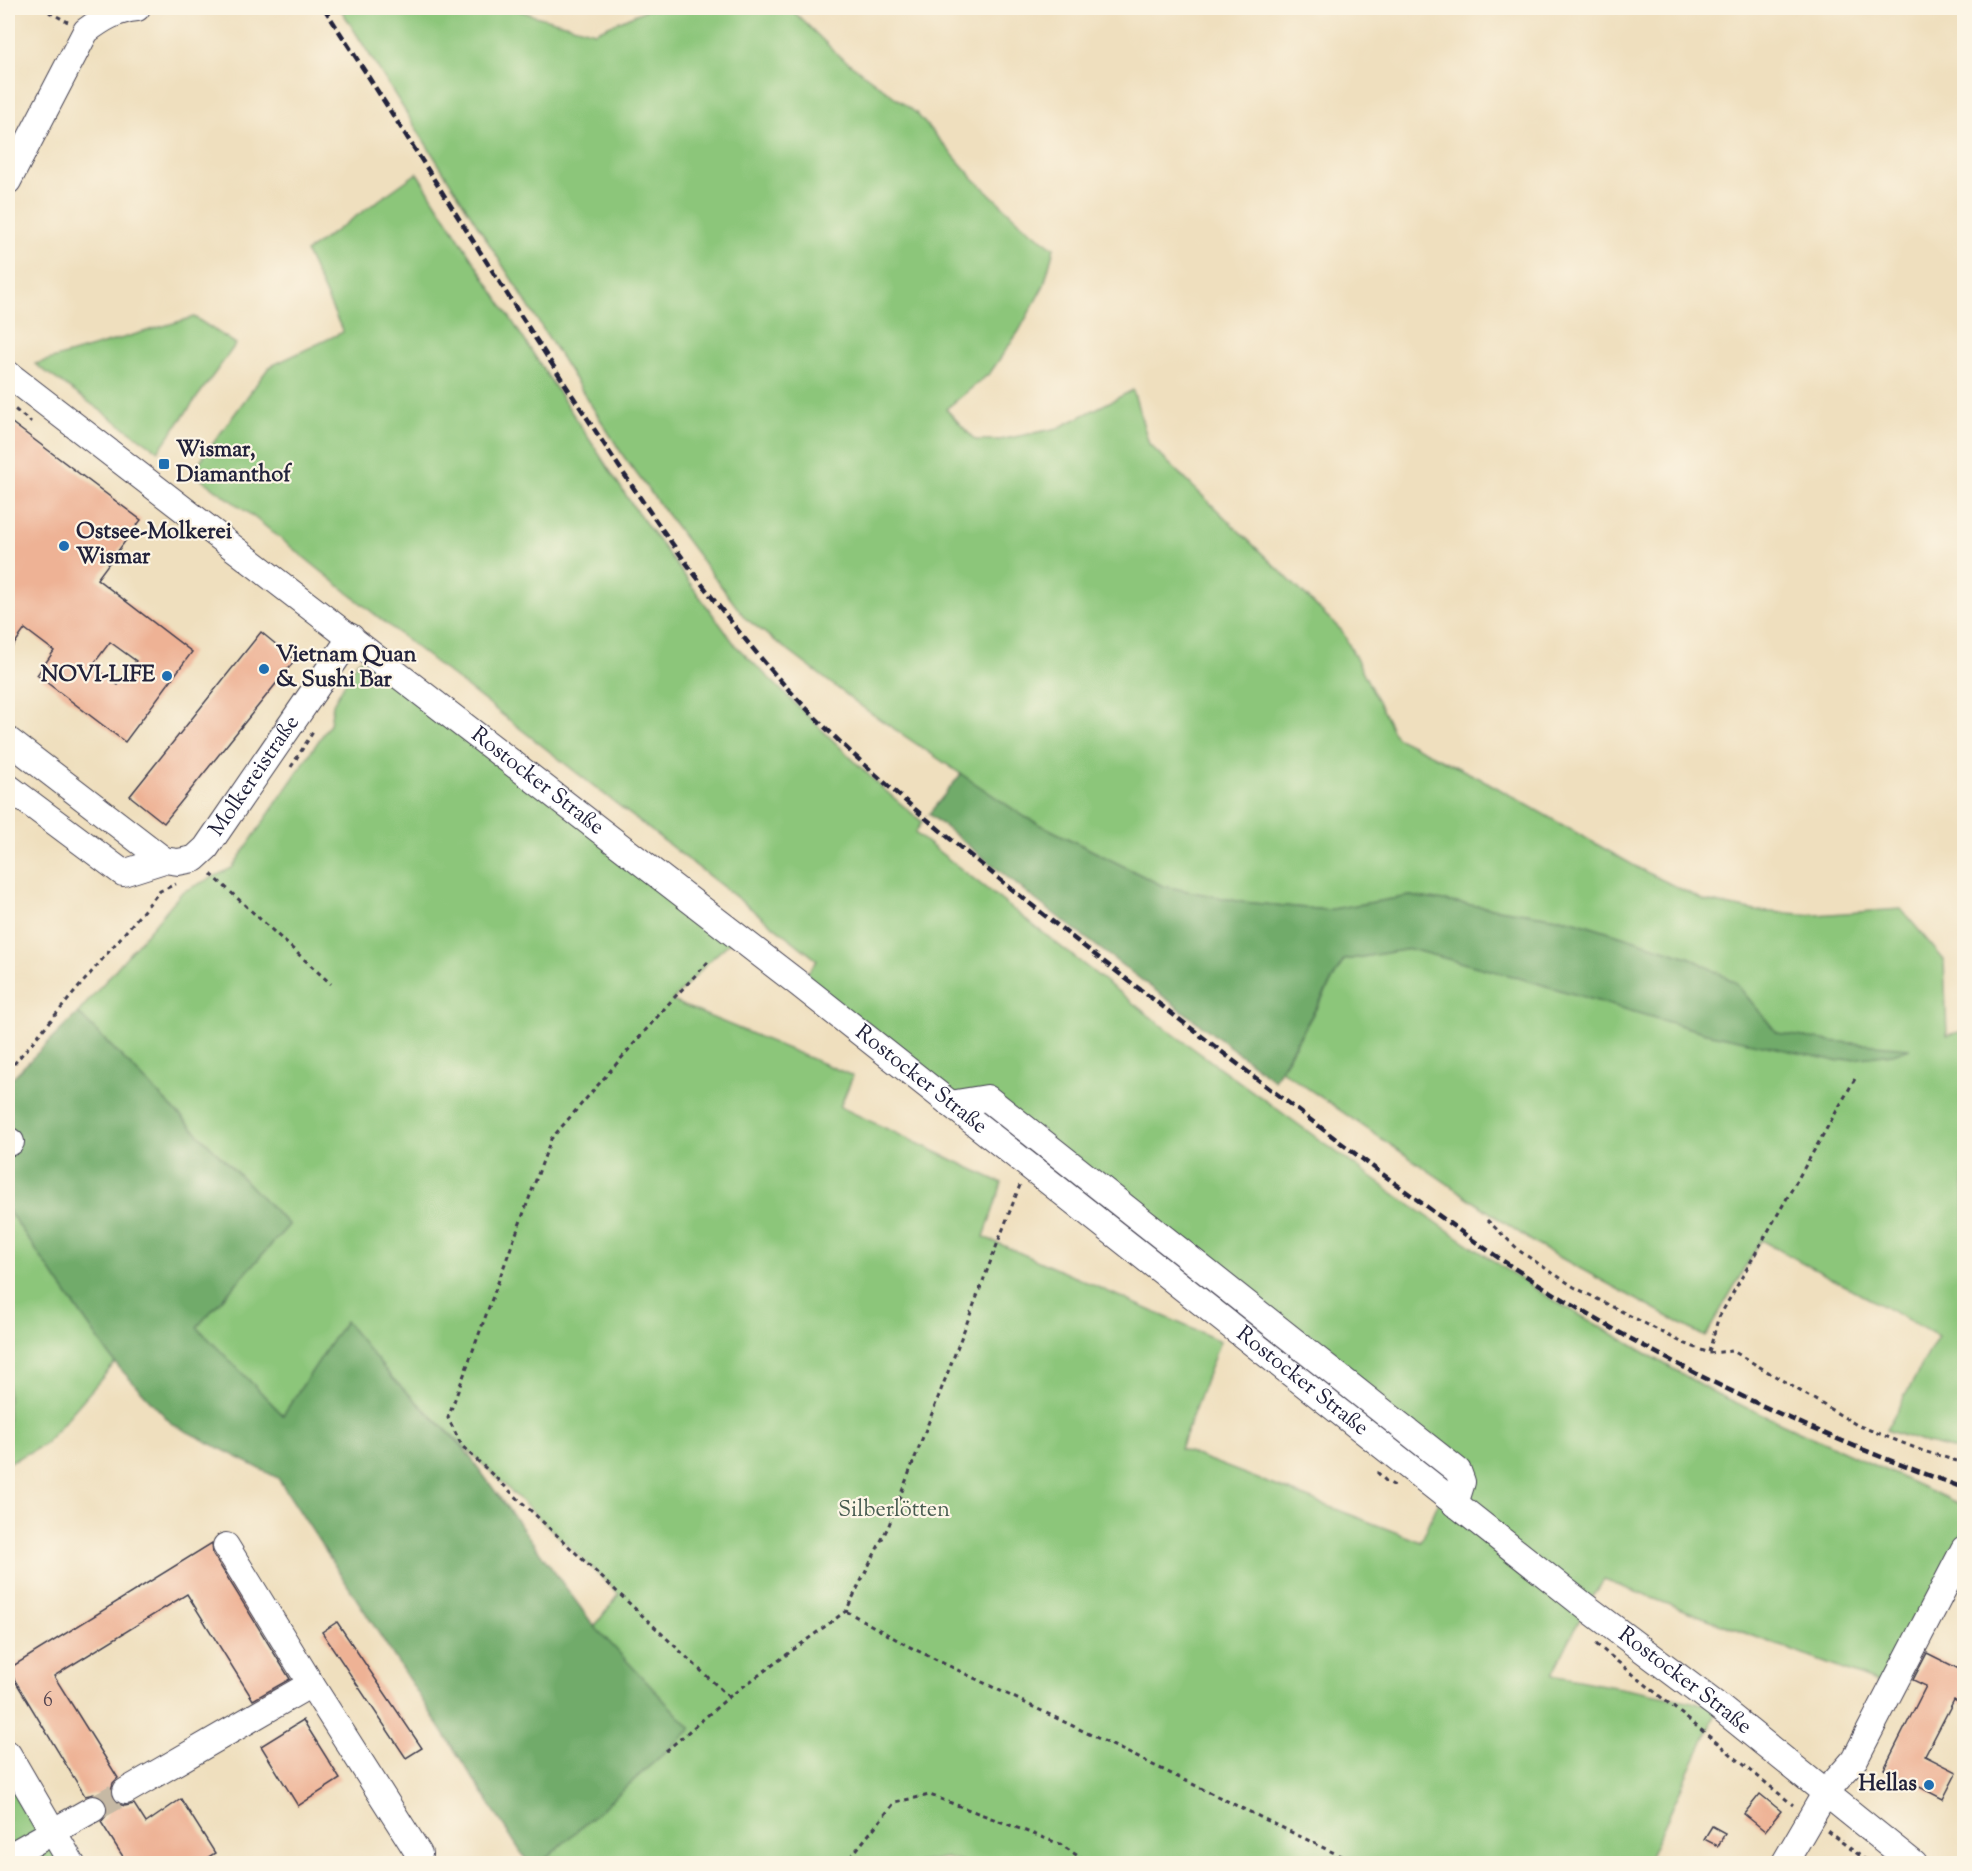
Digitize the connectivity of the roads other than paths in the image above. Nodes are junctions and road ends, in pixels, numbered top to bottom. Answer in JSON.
{"nodes":[{"id":1,"x":130,"y":8,"type":"edge"},
{"id":2,"x":8,"y":181,"type":"edge"},
{"id":3,"x":8,"y":374,"type":"edge"},
{"id":4,"x":351,"y":637,"type":"junction"},
{"id":5,"x":8,"y":740,"type":"edge"},
{"id":6,"x":8,"y":787,"type":"edge"},
{"id":7,"x":164,"y":860,"type":"junction"},
{"id":8,"x":950,"y":1104,"type":"junction"},
{"id":9,"x":1455,"y":1503,"type":"junction"},
{"id":10,"x":226,"y":1546,"type":"dead end"},
{"id":11,"x":1965,"y":1550,"type":"edge"},
{"id":12,"x":311,"y":1684,"type":"junction"},
{"id":13,"x":8,"y":1754,"type":"edge"},
{"id":14,"x":126,"y":1791,"type":"tunnel mouth"},
{"id":15,"x":1826,"y":1792,"type":"junction"},
{"id":16,"x":93,"y":1809,"type":"tunnel mouth"},
{"id":17,"x":54,"y":1832,"type":"junction"},
{"id":18,"x":8,"y":1857,"type":"edge"},
{"id":19,"x":72,"y":1863,"type":"edge"},
{"id":20,"x":415,"y":1863,"type":"edge"},
{"id":21,"x":1784,"y":1863,"type":"edge"},
{"id":22,"x":1914,"y":1863,"type":"edge"}],
"edges":[{"from":1,"to":2,"type":"street"},
{"from":3,"to":4,"type":"street","name":"Rostocker Straße"},
{"from":4,"to":7,"type":"street","name":"Molkereistraße"},
{"from":4,"to":8,"type":"street","name":"Rostocker Straße"},
{"from":5,"to":7,"type":"street"},
{"from":6,"to":7,"type":"street","name":"Molkereistraße"},
{"from":8,"to":9,"type":"street","name":"Rostocker Straße"},
{"from":8,"to":9,"type":"street"},
{"from":9,"to":15,"type":"street","name":"Rostocker Straße"},
{"from":10,"to":12,"type":"street"},
{"from":11,"to":15,"type":"street"},
{"from":12,"to":14,"type":"street"},
{"from":12,"to":20,"type":"street"},
{"from":13,"to":17,"type":"street"},
{"from":15,"to":21,"type":"street"},
{"from":15,"to":22,"type":"street","name":"Rostocker Straße"},
{"from":16,"to":17,"type":"street"},
{"from":17,"to":18,"type":"street"},
{"from":17,"to":19,"type":"street"}]}
